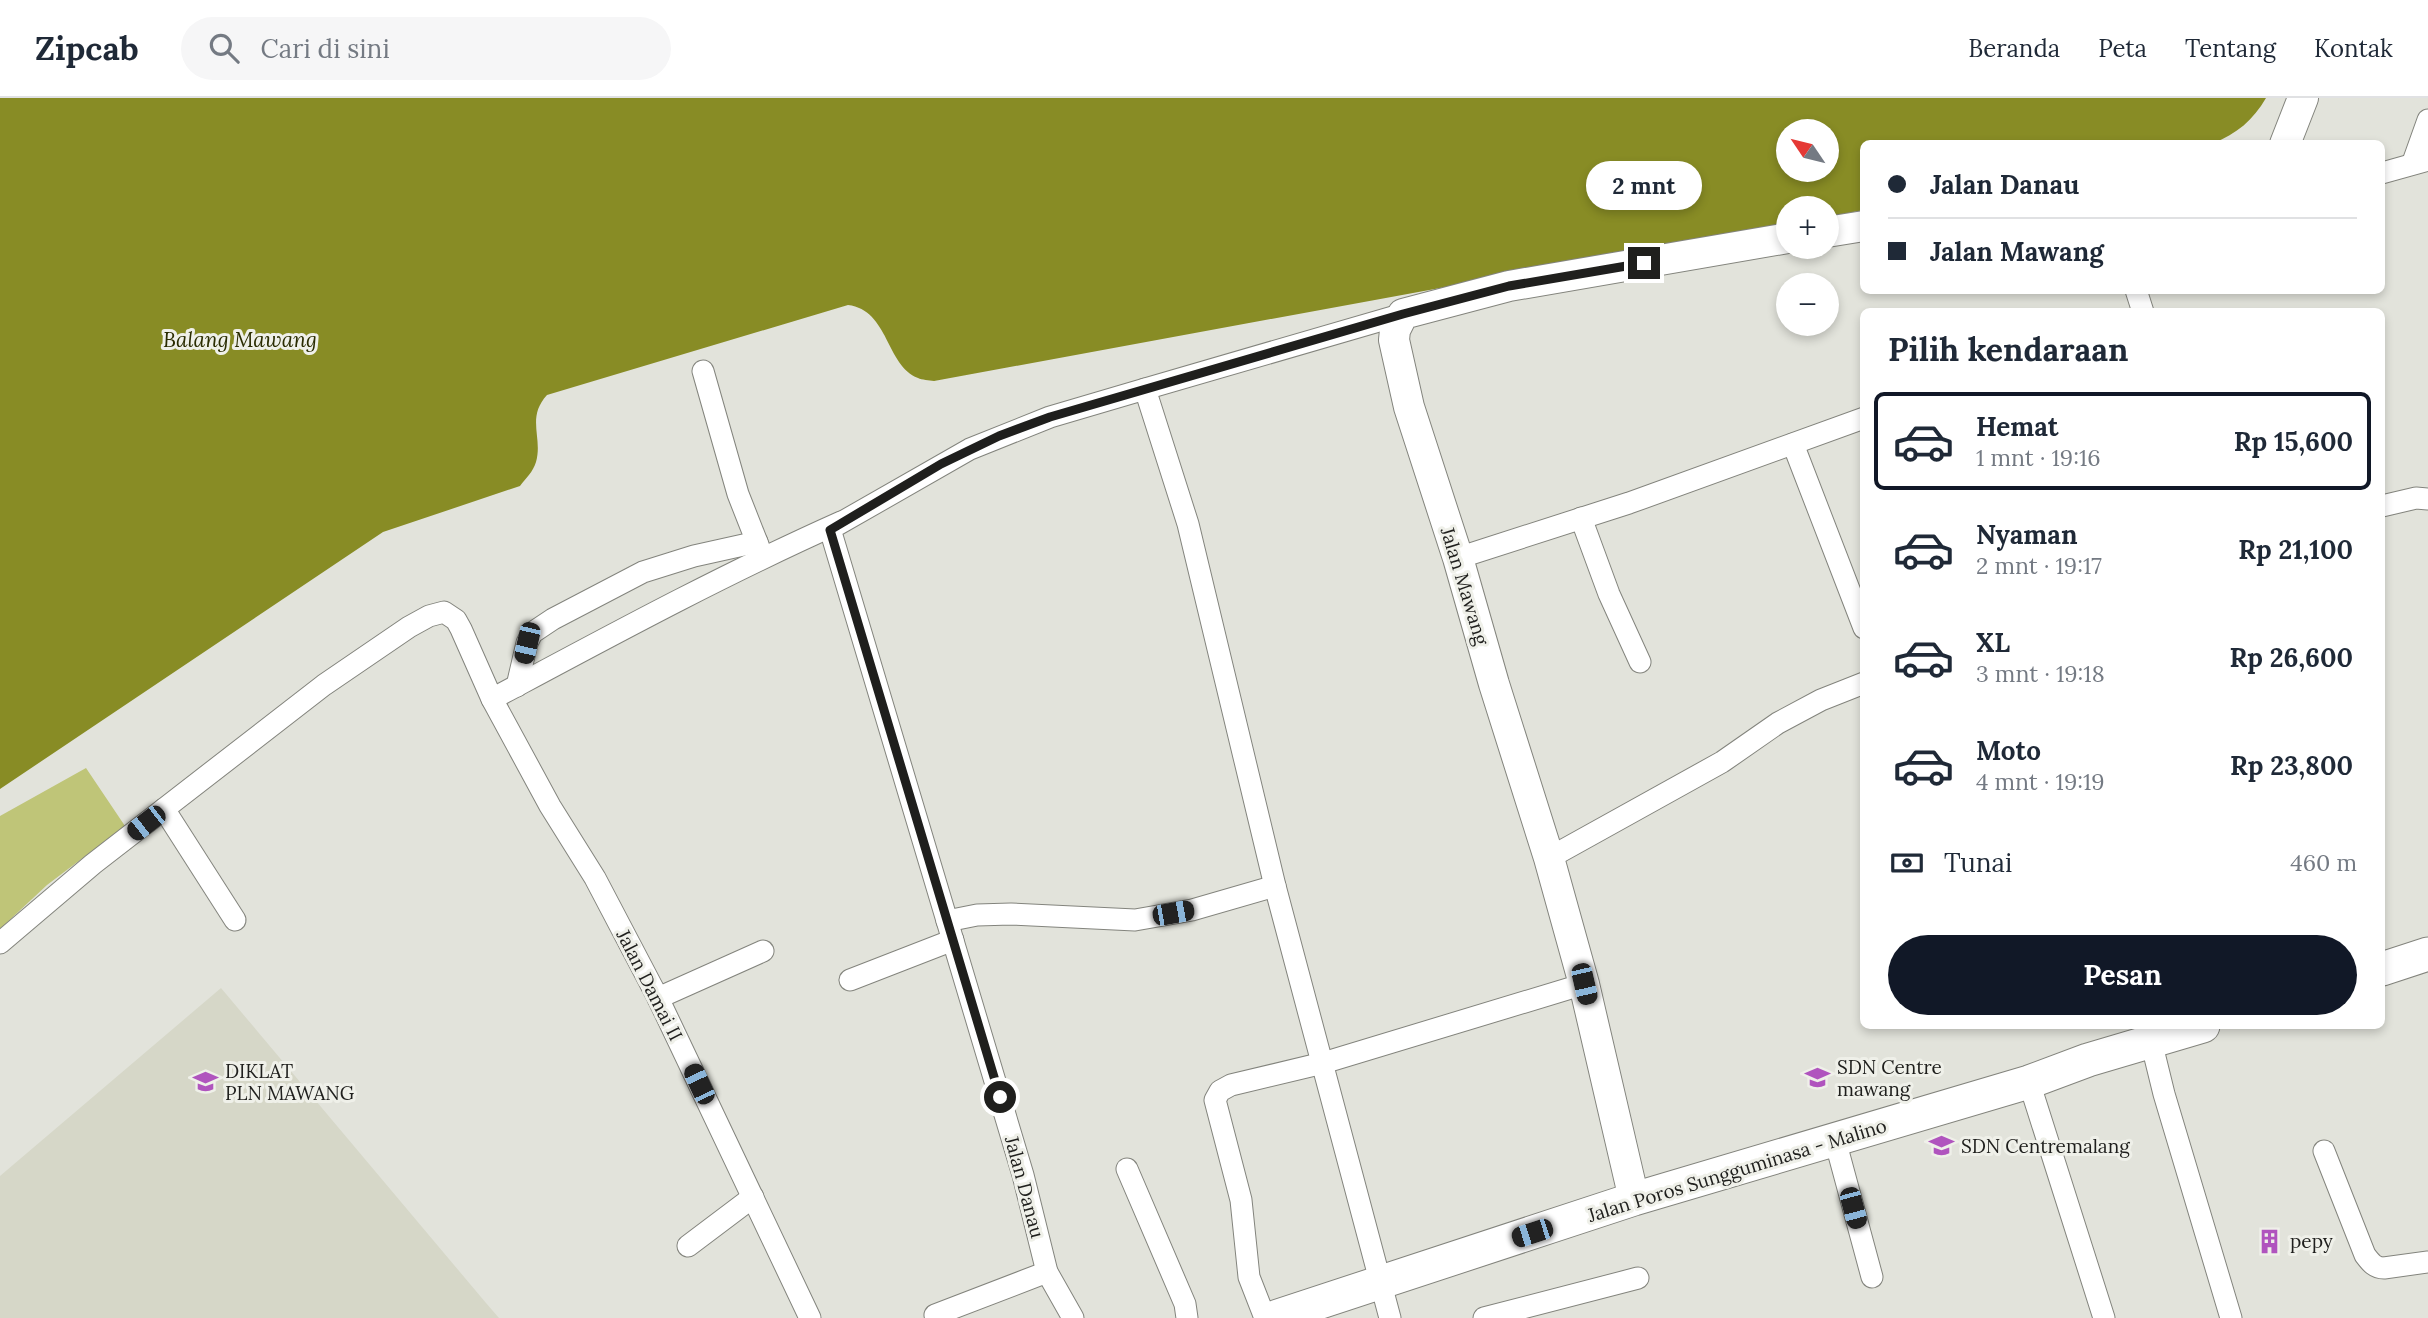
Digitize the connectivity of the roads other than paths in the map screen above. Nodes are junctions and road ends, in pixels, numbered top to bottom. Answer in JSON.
{"nodes":[{"id":1,"x":2303,"y":98,"type":"edge"},
{"id":2,"x":2428,"y":120,"type":"edge"},
{"id":3,"x":2287,"y":140,"type":"edge"},
{"id":4,"x":2421,"y":161,"type":"edge"},
{"id":5,"x":2385,"y":172,"type":"edge"},
{"id":6,"x":1860,"y":227,"type":"edge"},
{"id":7,"x":1839,"y":230,"type":"edge"},
{"id":8,"x":1776,"y":240,"type":"edge"},
{"id":9,"x":1403,"y":314,"type":"junction"},
{"id":10,"x":705,"y":379,"type":"dead end"},
{"id":11,"x":1145,"y":389,"type":"junction"},
{"id":12,"x":1860,"y":419,"type":"edge"},
{"id":13,"x":1793,"y":444,"type":"junction"},
{"id":14,"x":2428,"y":499,"type":"edge"},
{"id":15,"x":2385,"y":505,"type":"edge"},
{"id":16,"x":1581,"y":518,"type":"junction"},
{"id":17,"x":838,"y":525,"type":"junction"},
{"id":18,"x":760,"y":550,"type":"junction"},
{"id":19,"x":1458,"y":558,"type":"junction"},
{"id":20,"x":1860,"y":618,"type":"edge"},
{"id":21,"x":1640,"y":662,"type":"dead end"},
{"id":22,"x":1860,"y":684,"type":"edge"},
{"id":23,"x":517,"y":686,"type":"junction"},
{"id":24,"x":492,"y":699,"type":"junction"},
{"id":25,"x":164,"y":809,"type":"junction"},
{"id":26,"x":1549,"y":858,"type":"junction"},
{"id":27,"x":1275,"y":886,"type":"junction"},
{"id":28,"x":235,"y":920,"type":"dead end"},
{"id":29,"x":950,"y":931,"type":"junction"},
{"id":30,"x":0,"y":943,"type":"edge"},
{"id":31,"x":763,"y":951,"type":"dead end"},
{"id":32,"x":2428,"y":954,"type":"edge"},
{"id":33,"x":2385,"y":969,"type":"edge"},
{"id":34,"x":850,"y":980,"type":"dead end"},
{"id":35,"x":1584,"y":984,"type":"junction"},
{"id":36,"x":658,"y":998,"type":"junction"},
{"id":37,"x":2197,"y":1029,"type":"edge"},
{"id":38,"x":2153,"y":1053,"type":"junction"},
{"id":39,"x":1323,"y":1063,"type":"junction"},
{"id":40,"x":2029,"y":1082,"type":"junction"},
{"id":41,"x":1835,"y":1139,"type":"junction"},
{"id":42,"x":2324,"y":1151,"type":"dead end"},
{"id":43,"x":1127,"y":1169,"type":"dead end"},
{"id":44,"x":753,"y":1197,"type":"junction"},
{"id":45,"x":1634,"y":1199,"type":"junction"},
{"id":46,"x":688,"y":1246,"type":"dead end"},
{"id":47,"x":2428,"y":1262,"type":"edge"},
{"id":48,"x":1047,"y":1272,"type":"junction"},
{"id":49,"x":1872,"y":1277,"type":"dead end"},
{"id":50,"x":1638,"y":1278,"type":"dead end"},
{"id":51,"x":1380,"y":1283,"type":"junction"},
{"id":52,"x":935,"y":1314,"type":"dead end"},
{"id":53,"x":810,"y":1318,"type":"edge"},
{"id":54,"x":1073,"y":1318,"type":"edge"},
{"id":55,"x":1187,"y":1318,"type":"edge"},
{"id":56,"x":1265,"y":1318,"type":"edge"},
{"id":57,"x":1272,"y":1318,"type":"edge"},
{"id":58,"x":1390,"y":1318,"type":"edge"},
{"id":59,"x":1483,"y":1318,"type":"edge"},
{"id":60,"x":2104,"y":1318,"type":"edge"},
{"id":61,"x":2231,"y":1318,"type":"edge"}],
"edges":[{"from":1,"to":3,"type":"street"},
{"from":2,"to":4,"type":"street"},
{"from":4,"to":5,"type":"street"},
{"from":6,"to":7,"type":"street"},
{"from":8,"to":9,"type":"street"},
{"from":9,"to":11,"type":"street"},
{"from":9,"to":19,"type":"street","name":"Jalan Mawang"},
{"from":10,"to":18,"type":"street"},
{"from":11,"to":17,"type":"street"},
{"from":11,"to":27,"type":"street"},
{"from":12,"to":13,"type":"street"},
{"from":13,"to":16,"type":"street"},
{"from":13,"to":20,"type":"street"},
{"from":14,"to":15,"type":"street"},
{"from":16,"to":19,"type":"street"},
{"from":16,"to":21,"type":"street"},
{"from":17,"to":18,"type":"street"},
{"from":17,"to":29,"type":"street","name":"Jalan Danau"},
{"from":18,"to":23,"type":"street"},
{"from":18,"to":23,"type":"street"},
{"from":19,"to":26,"type":"street","name":"Jalan Mawang"},
{"from":22,"to":26,"type":"street"},
{"from":23,"to":24,"type":"street"},
{"from":24,"to":25,"type":"street","name":"Jalan Damai II"},
{"from":24,"to":36,"type":"street","name":"Jalan Damai II"},
{"from":25,"to":28,"type":"street"},
{"from":25,"to":30,"type":"street"},
{"from":26,"to":35,"type":"street","name":"Jalan Mawang"},
{"from":27,"to":29,"type":"street"},
{"from":27,"to":39,"type":"street"},
{"from":29,"to":34,"type":"street"},
{"from":29,"to":48,"type":"street","name":"Jalan Danau"},
{"from":31,"to":36,"type":"street"},
{"from":32,"to":33,"type":"main road"},
{"from":35,"to":39,"type":"street"},
{"from":35,"to":45,"type":"street","name":"Jalan Mawang"},
{"from":36,"to":44,"type":"street","name":"Jalan Damai II"},
{"from":37,"to":38,"type":"main road","name":"Jalan Poros Sungguminasa - Malino"},
{"from":38,"to":40,"type":"main road","name":"Jalan Poros Sungguminasa - Malino"},
{"from":38,"to":61,"type":"street"},
{"from":39,"to":51,"type":"street"},
{"from":39,"to":56,"type":"street"},
{"from":40,"to":41,"type":"main road","name":"Jalan Poros Sungguminasa - Malino"},
{"from":40,"to":60,"type":"street"},
{"from":41,"to":45,"type":"main road","name":"Jalan Poros Sungguminasa - Malino"},
{"from":41,"to":49,"type":"street"},
{"from":42,"to":47,"type":"street"},
{"from":43,"to":55,"type":"street"},
{"from":44,"to":46,"type":"street"},
{"from":44,"to":53,"type":"street","name":"Jalan Damai II"},
{"from":45,"to":51,"type":"main road","name":"Jalan Poros Sungguminasa - Malino"},
{"from":48,"to":52,"type":"street"},
{"from":48,"to":54,"type":"street","name":"Jalan Danau"},
{"from":50,"to":59,"type":"street"},
{"from":51,"to":57,"type":"main road","name":"Jalan Poros Sungguminasa - Malino"},
{"from":51,"to":58,"type":"street"}]}
